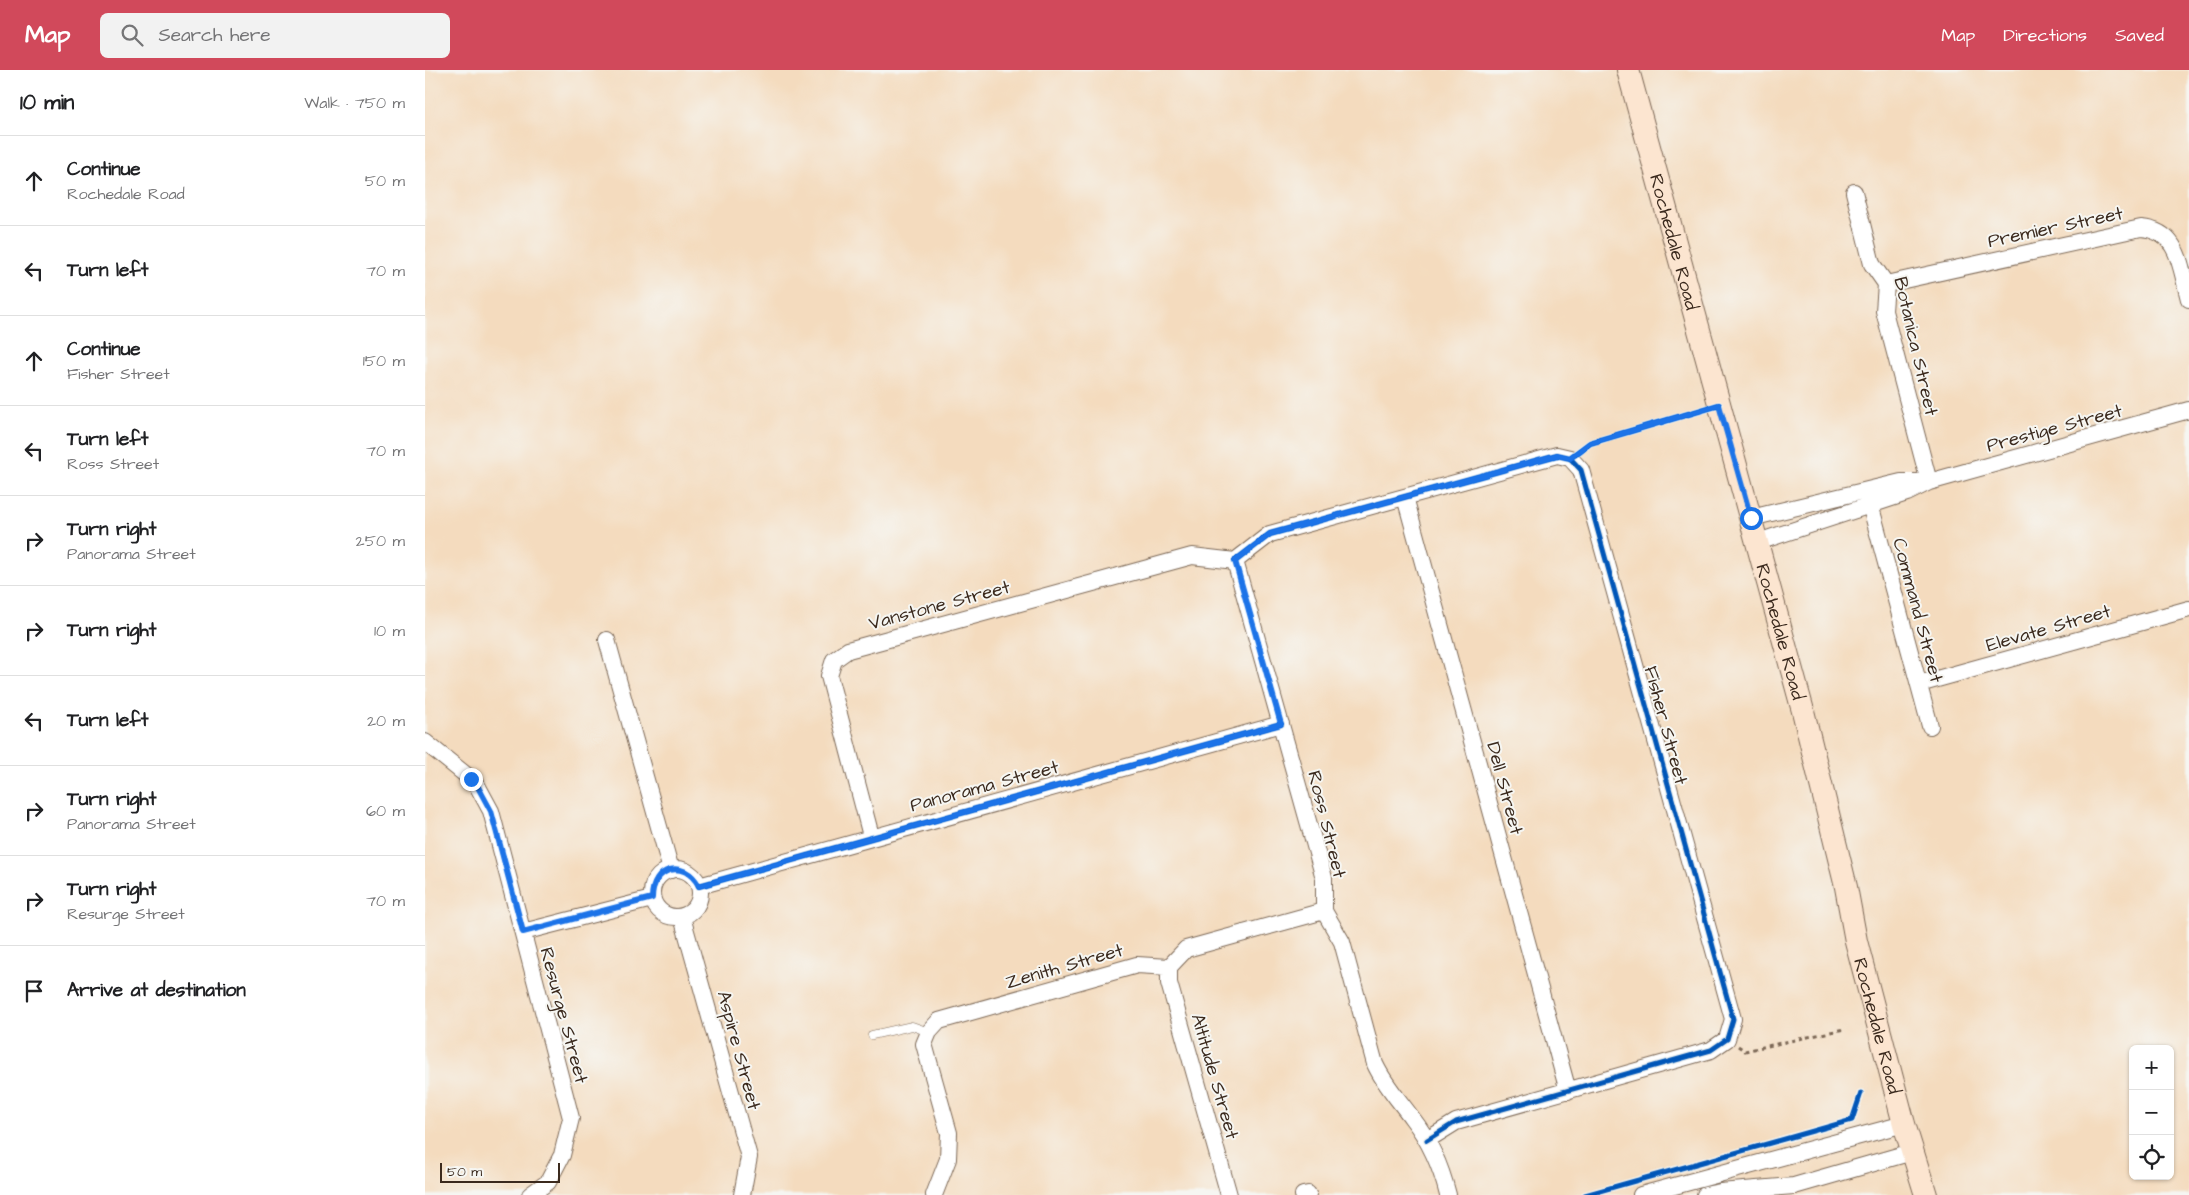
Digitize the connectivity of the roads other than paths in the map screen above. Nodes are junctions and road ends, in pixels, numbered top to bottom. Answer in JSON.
{"nodes":[{"id":1,"x":1628,"y":70,"type":"edge"},
{"id":2,"x":1854,"y":192,"type":"dead end"},
{"id":3,"x":1885,"y":284,"type":"junction"},
{"id":4,"x":2189,"y":299,"type":"edge"},
{"id":5,"x":2189,"y":410,"type":"edge"},
{"id":6,"x":1929,"y":482,"type":"junction"},
{"id":7,"x":1405,"y":497,"type":"junction"},
{"id":8,"x":1870,"y":504,"type":"junction"},
{"id":9,"x":1751,"y":518,"type":"junction"},
{"id":10,"x":1758,"y":542,"type":"junction"},
{"id":11,"x":1235,"y":561,"type":"junction"},
{"id":12,"x":2189,"y":609,"type":"edge"},
{"id":13,"x":607,"y":640,"type":"dead end"},
{"id":14,"x":1919,"y":684,"type":"junction"},
{"id":15,"x":1281,"y":724,"type":"junction"},
{"id":16,"x":1930,"y":726,"type":"dead end"},
{"id":17,"x":425,"y":742,"type":"edge"},
{"id":18,"x":871,"y":836,"type":"junction"},
{"id":19,"x":671,"y":870,"type":"junction"},
{"id":20,"x":699,"y":886,"type":"junction"},
{"id":21,"x":652,"y":898,"type":"junction"},
{"id":22,"x":1324,"y":911,"type":"junction"},
{"id":23,"x":682,"y":917,"type":"junction"},
{"id":24,"x":523,"y":932,"type":"junction"},
{"id":25,"x":1169,"y":967,"type":"junction"},
{"id":26,"x":929,"y":1032,"type":"junction"},
{"id":27,"x":872,"y":1035,"type":"dead end"},
{"id":28,"x":1569,"y":1091,"type":"junction"},
{"id":29,"x":1904,"y":1124,"type":"junction"},
{"id":30,"x":1427,"y":1140,"type":"junction"},
{"id":31,"x":1912,"y":1152,"type":"junction"},
{"id":32,"x":530,"y":1195,"type":"edge"},
{"id":33,"x":742,"y":1195,"type":"edge"},
{"id":34,"x":934,"y":1195,"type":"edge"},
{"id":35,"x":1229,"y":1195,"type":"edge"},
{"id":36,"x":1448,"y":1195,"type":"edge"},
{"id":37,"x":1641,"y":1195,"type":"edge"},
{"id":38,"x":1705,"y":1195,"type":"edge"},
{"id":39,"x":1926,"y":1195,"type":"edge"}],
"edges":[{"from":1,"to":9,"type":"main road","name":"Rochedale Road"},
{"from":2,"to":3,"type":"street","name":"Botanica Street"},
{"from":3,"to":4,"type":"street","name":"Premier Street"},
{"from":3,"to":6,"type":"street","name":"Botanica Street"},
{"from":5,"to":6,"type":"street","name":"Prestige Street"},
{"from":6,"to":8,"type":"street","name":"Prestige Street"},
{"from":6,"to":9,"type":"street","name":"Prestige Street"},
{"from":7,"to":11,"type":"street","name":"Fisher Street"},
{"from":7,"to":28,"type":"street","name":"Dell Street"},
{"from":7,"to":28,"type":"street","name":"Fisher Street"},
{"from":8,"to":10,"type":"street","name":"Prestige Street"},
{"from":8,"to":14,"type":"street","name":"Command Street"},
{"from":9,"to":10,"type":"main road","name":"Rochedale Road"},
{"from":10,"to":29,"type":"main road","name":"Rochedale Road"},
{"from":11,"to":15,"type":"street","name":"Ross Street"},
{"from":11,"to":18,"type":"street","name":"Vanstone Street"},
{"from":12,"to":14,"type":"street","name":"Elevate Street"},
{"from":13,"to":19,"type":"street"},
{"from":14,"to":16,"type":"street","name":"Command Street"},
{"from":15,"to":18,"type":"street","name":"Panorama Street"},
{"from":15,"to":22,"type":"street","name":"Ross Street"},
{"from":17,"to":24,"type":"street","name":"Resurge Street"},
{"from":18,"to":20,"type":"street","name":"Panorama Street"},
{"from":19,"to":20,"type":"street"},
{"from":19,"to":21,"type":"street"},
{"from":20,"to":23,"type":"street"},
{"from":21,"to":23,"type":"street"},
{"from":21,"to":24,"type":"street"},
{"from":22,"to":25,"type":"street"},
{"from":22,"to":30,"type":"street","name":"Ross Street"},
{"from":23,"to":33,"type":"street","name":"Aspire Street"},
{"from":24,"to":32,"type":"street","name":"Resurge Street"},
{"from":25,"to":26,"type":"street","name":"Zenith Street"},
{"from":25,"to":35,"type":"street","name":"Altitude Street"},
{"from":26,"to":27,"type":"lane"},
{"from":26,"to":34,"type":"street"},
{"from":28,"to":30,"type":"street"},
{"from":29,"to":31,"type":"main road","name":"Rochedale Road"},
{"from":29,"to":37,"type":"street"},
{"from":30,"to":36,"type":"street","name":"Ross Street"},
{"from":31,"to":38,"type":"street"},
{"from":31,"to":39,"type":"main road","name":"Rochedale Road"}]}
